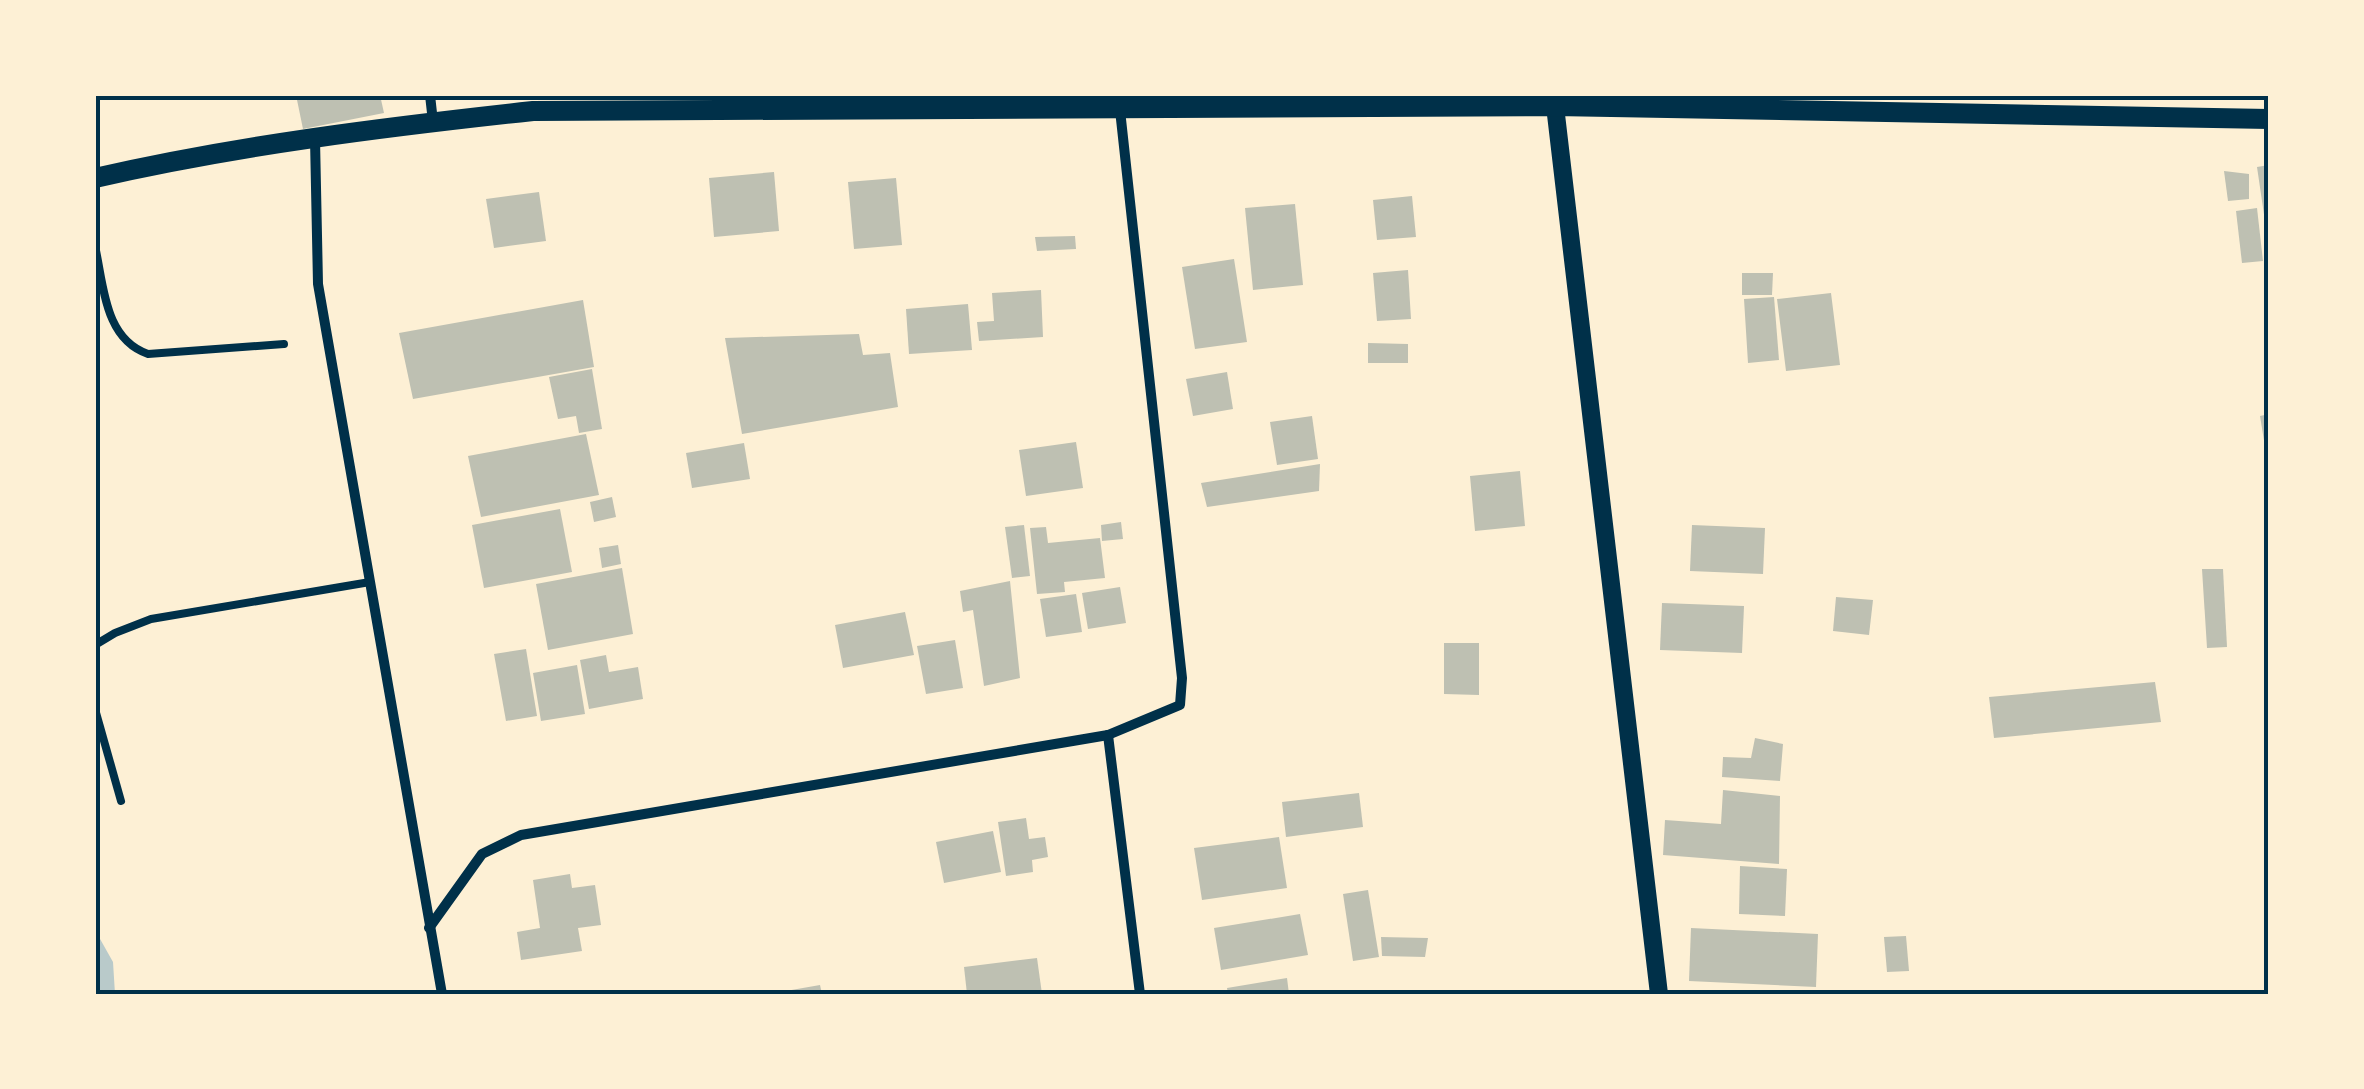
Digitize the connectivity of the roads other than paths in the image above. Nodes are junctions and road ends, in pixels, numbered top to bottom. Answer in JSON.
{"nodes":[{"id":1,"x":430,"y":95,"type":"edge"},
{"id":2,"x":1554,"y":100,"type":"edge"},
{"id":3,"x":914,"y":102,"type":"edge"},
{"id":4,"x":649,"y":103,"type":"edge"},
{"id":5,"x":1120,"y":110,"type":"junction"},
{"id":6,"x":2269,"y":119,"type":"edge"},
{"id":7,"x":432,"y":122,"type":"junction"},
{"id":8,"x":315,"y":139,"type":"junction"},
{"id":9,"x":95,"y":178,"type":"edge"},
{"id":10,"x":95,"y":246,"type":"edge"},
{"id":11,"x":284,"y":344,"type":"dead end"},
{"id":12,"x":370,"y":582,"type":"junction"},
{"id":13,"x":95,"y":646,"type":"edge"},
{"id":14,"x":95,"y":709,"type":"edge"},
{"id":15,"x":1108,"y":735,"type":"junction"},
{"id":16,"x":121,"y":801,"type":"dead end"},
{"id":17,"x":429,"y":928,"type":"junction"},
{"id":18,"x":442,"y":994,"type":"edge"},
{"id":19,"x":1140,"y":994,"type":"edge"},
{"id":20,"x":1660,"y":994,"type":"edge"}],
"edges":[{"from":1,"to":7,"type":"street"},
{"from":2,"to":5,"type":"main road"},
{"from":2,"to":6,"type":"main road"},
{"from":2,"to":20,"type":"street"},
{"from":3,"to":4,"type":"main road"},
{"from":3,"to":5,"type":"main road"},
{"from":4,"to":7,"type":"main road"},
{"from":5,"to":15,"type":"street"},
{"from":7,"to":8,"type":"main road"},
{"from":8,"to":9,"type":"main road"},
{"from":8,"to":12,"type":"street"},
{"from":10,"to":11,"type":"lane"},
{"from":12,"to":13,"type":"lane"},
{"from":12,"to":17,"type":"street"},
{"from":14,"to":16,"type":"lane"},
{"from":15,"to":17,"type":"street"},
{"from":15,"to":19,"type":"street"},
{"from":17,"to":18,"type":"street"}]}
